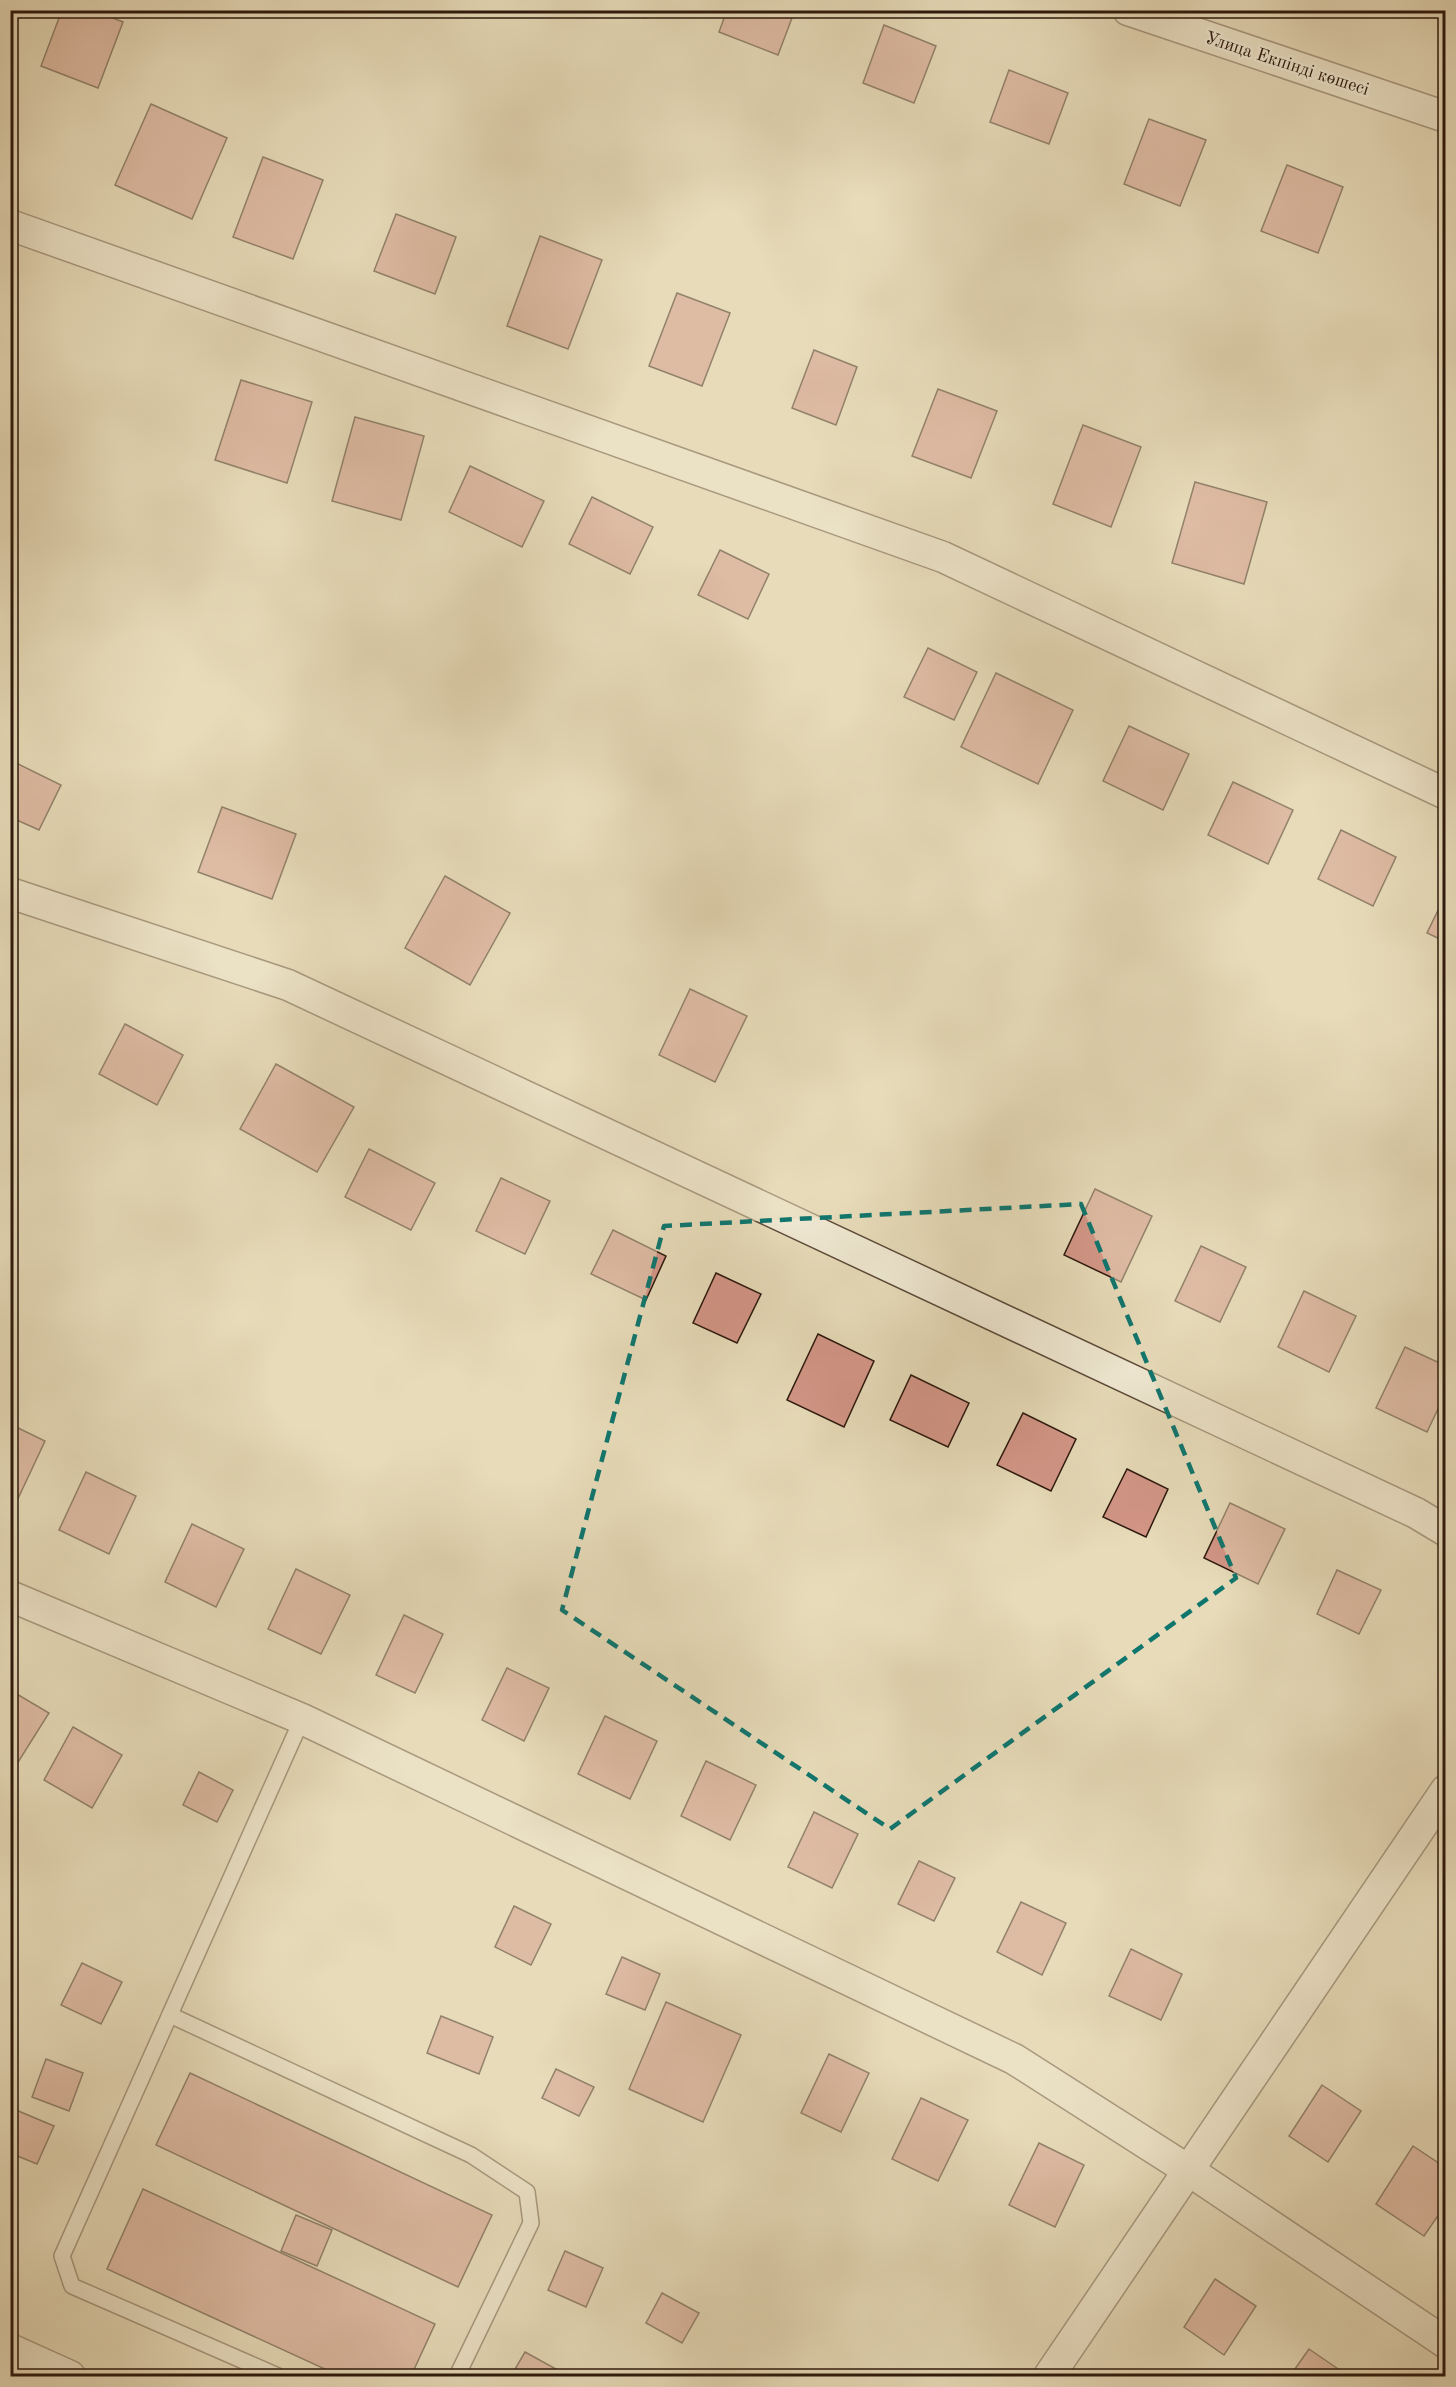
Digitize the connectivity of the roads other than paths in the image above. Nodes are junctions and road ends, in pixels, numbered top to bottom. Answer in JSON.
{"nodes":[{"id":1,"x":1128,"y":10,"type":"edge"},
{"id":2,"x":1446,"y":117,"type":"edge"},
{"id":3,"x":10,"y":225,"type":"edge"},
{"id":4,"x":1443,"y":788,"type":"edge"},
{"id":5,"x":10,"y":893,"type":"edge"},
{"id":6,"x":1446,"y":1531,"type":"edge"},
{"id":7,"x":10,"y":1596,"type":"edge"},
{"id":8,"x":303,"y":1719,"type":"junction"},
{"id":9,"x":1446,"y":1790,"type":"edge"},
{"id":10,"x":170,"y":2015,"type":"junction"},
{"id":11,"x":1188,"y":2170,"type":"junction"},
{"id":12,"x":1446,"y":2343,"type":"edge"},
{"id":13,"x":10,"y":2349,"type":"edge"},
{"id":14,"x":70,"y":2376,"type":"edge"},
{"id":15,"x":278,"y":2376,"type":"edge"},
{"id":16,"x":457,"y":2376,"type":"edge"},
{"id":17,"x":1049,"y":2376,"type":"edge"}],
"edges":[{"from":1,"to":2,"type":"street","name":"Улица Екпінді көшесі"},
{"from":3,"to":4,"type":"street"},
{"from":5,"to":6,"type":"street"},
{"from":7,"to":8,"type":"street"},
{"from":8,"to":10,"type":"lane"},
{"from":8,"to":11,"type":"street"},
{"from":9,"to":11,"type":"street"},
{"from":10,"to":15,"type":"lane"},
{"from":10,"to":16,"type":"lane"},
{"from":11,"to":12,"type":"street"},
{"from":11,"to":17,"type":"street"},
{"from":13,"to":14,"type":"street"}]}
